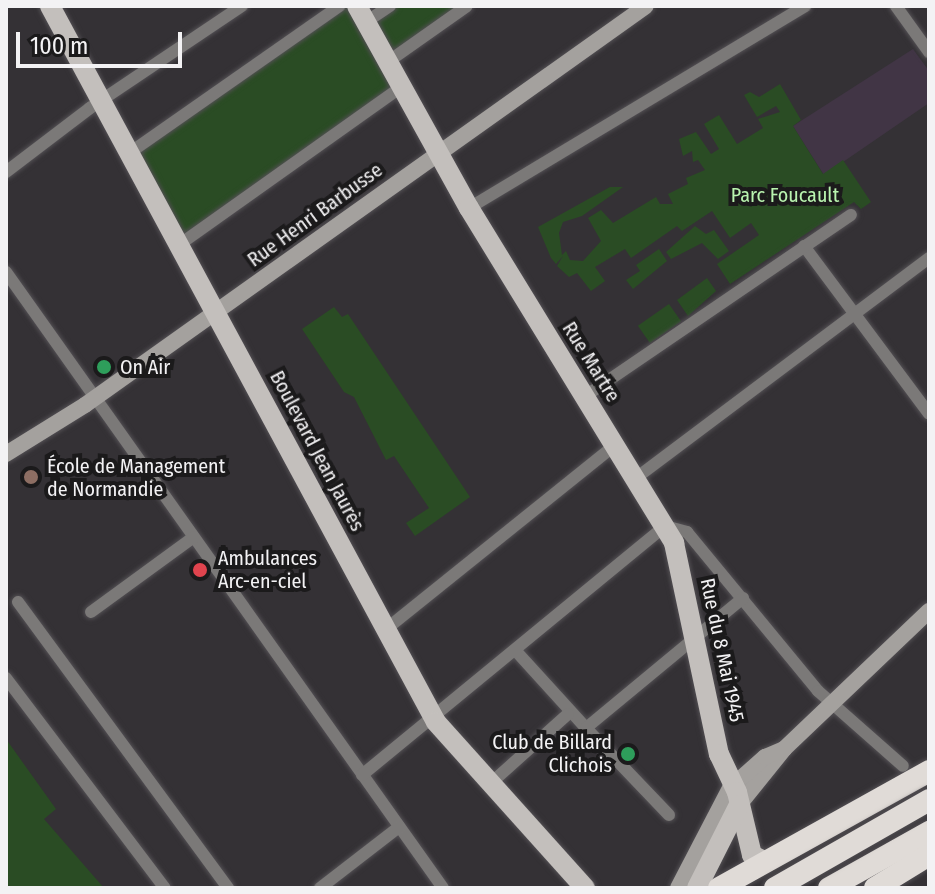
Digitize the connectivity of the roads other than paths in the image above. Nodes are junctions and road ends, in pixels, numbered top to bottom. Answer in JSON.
{"nodes":[{"id":1,"x":50,"y":6,"type":"edge"},
{"id":2,"x":242,"y":6,"type":"edge"},
{"id":3,"x":339,"y":6,"type":"edge"},
{"id":4,"x":390,"y":6,"type":"edge"},
{"id":5,"x":467,"y":6,"type":"edge"},
{"id":6,"x":646,"y":6,"type":"edge"},
{"id":7,"x":896,"y":6,"type":"edge"},
{"id":8,"x":799,"y":7,"type":"edge"},
{"id":9,"x":362,"y":14,"type":"edge"},
{"id":10,"x":929,"y":52,"type":"edge"},
{"id":11,"x":389,"y":61,"type":"junction"},
{"id":12,"x":403,"y":86,"type":"junction"},
{"id":13,"x":99,"y":102,"type":"junction"},
{"id":14,"x":438,"y":151,"type":"junction"},
{"id":15,"x":128,"y":154,"type":"junction"},
{"id":16,"x":6,"y":172,"type":"edge"},
{"id":17,"x":469,"y":208,"type":"junction"},
{"id":18,"x":851,"y":215,"type":"dead end"},
{"id":19,"x":179,"y":245,"type":"junction"},
{"id":20,"x":804,"y":246,"type":"junction"},
{"id":21,"x":928,"y":262,"type":"edge"},
{"id":22,"x":6,"y":272,"type":"edge"},
{"id":23,"x":216,"y":312,"type":"junction"},
{"id":24,"x":852,"y":315,"type":"junction"},
{"id":25,"x":584,"y":397,"type":"junction"},
{"id":26,"x":94,"y":398,"type":"junction"},
{"id":27,"x":929,"y":414,"type":"edge"},
{"id":28,"x":614,"y":446,"type":"junction"},
{"id":29,"x":6,"y":454,"type":"edge"},
{"id":30,"x":636,"y":478,"type":"junction"},
{"id":31,"x":665,"y":526,"type":"junction"},
{"id":32,"x":194,"y":537,"type":"junction"},
{"id":33,"x":743,"y":598,"type":"junction"},
{"id":34,"x":18,"y":602,"type":"dead end"},
{"id":35,"x":929,"y":611,"type":"edge"},
{"id":36,"x":91,"y":612,"type":"dead end"},
{"id":37,"x":385,"y":630,"type":"junction"},
{"id":38,"x":695,"y":637,"type":"junction"},
{"id":39,"x":515,"y":650,"type":"junction"},
{"id":40,"x":6,"y":678,"type":"edge"},
{"id":41,"x":833,"y":702,"type":"junction"},
{"id":42,"x":568,"y":714,"type":"junction"},
{"id":43,"x":433,"y":718,"type":"junction"},
{"id":44,"x":586,"y":728,"type":"junction"},
{"id":45,"x":784,"y":749,"type":"junction"},
{"id":46,"x":929,"y":771,"type":"edge"},
{"id":47,"x":362,"y":775,"type":"junction"},
{"id":48,"x":904,"y":775,"type":"junction"},
{"id":49,"x":491,"y":783,"type":"junction"},
{"id":50,"x":733,"y":783,"type":"junction"},
{"id":51,"x":929,"y":800,"type":"edge"},
{"id":52,"x":739,"y":805,"type":"junction"},
{"id":53,"x":669,"y":815,"type":"dead end"},
{"id":54,"x":399,"y":827,"type":"junction"},
{"id":55,"x":929,"y":832,"type":"edge"},
{"id":56,"x":929,"y":855,"type":"edge"},
{"id":57,"x":766,"y":862,"type":"junction"},
{"id":58,"x":878,"y":886,"type":"edge"},
{"id":59,"x":165,"y":888,"type":"edge"},
{"id":60,"x":228,"y":888,"type":"edge"},
{"id":61,"x":320,"y":888,"type":"edge"},
{"id":62,"x":443,"y":888,"type":"edge"},
{"id":63,"x":585,"y":888,"type":"edge"},
{"id":64,"x":678,"y":888,"type":"edge"},
{"id":65,"x":697,"y":888,"type":"edge"},
{"id":66,"x":719,"y":888,"type":"edge"},
{"id":67,"x":775,"y":888,"type":"edge"},
{"id":68,"x":829,"y":888,"type":"edge"}],
"edges":[{"from":1,"to":13,"type":"main road","name":"Boulevard Jean Jaurès"},
{"from":2,"to":13,"type":"street"},
{"from":3,"to":15,"type":"street"},
{"from":4,"to":9,"type":"street"},
{"from":5,"to":11,"type":"street"},
{"from":6,"to":14,"type":"main road","name":"Rue Henri Barbusse"},
{"from":7,"to":10,"type":"street"},
{"from":8,"to":17,"type":"street"},
{"from":9,"to":11,"type":"main road","name":"Rue Martre"},
{"from":11,"to":12,"type":"main road","name":"Rue Martre"},
{"from":12,"to":14,"type":"main road","name":"Rue Martre"},
{"from":12,"to":19,"type":"street"},
{"from":13,"to":15,"type":"main road","name":"Boulevard Jean Jaurès"},
{"from":13,"to":16,"type":"street"},
{"from":14,"to":17,"type":"main road","name":"Rue Martre"},
{"from":14,"to":23,"type":"main road","name":"Rue Henri Barbusse"},
{"from":15,"to":19,"type":"main road","name":"Boulevard Jean Jaurès"},
{"from":17,"to":25,"type":"main road","name":"Rue Martre"},
{"from":18,"to":20,"type":"street"},
{"from":19,"to":23,"type":"main road","name":"Boulevard Jean Jaurès"},
{"from":20,"to":24,"type":"street"},
{"from":20,"to":25,"type":"street"},
{"from":21,"to":24,"type":"street"},
{"from":22,"to":26,"type":"street"},
{"from":23,"to":26,"type":"main road","name":"Rue Henri Barbusse"},
{"from":23,"to":37,"type":"main road","name":"Boulevard Jean Jaurès"},
{"from":24,"to":27,"type":"street"},
{"from":24,"to":30,"type":"street"},
{"from":25,"to":28,"type":"main road","name":"Rue Martre"},
{"from":26,"to":29,"type":"main road","name":"Rue Henri Barbusse"},
{"from":26,"to":32,"type":"street"},
{"from":28,"to":30,"type":"main road","name":"Rue Martre"},
{"from":28,"to":37,"type":"street"},
{"from":30,"to":31,"type":"main road","name":"Rue Martre"},
{"from":31,"to":33,"type":"street","name":"Rue Martre"},
{"from":31,"to":38,"type":"main road","name":"Rue du 8 Mai 1945"},
{"from":31,"to":39,"type":"street"},
{"from":32,"to":36,"type":"street"},
{"from":32,"to":47,"type":"street"},
{"from":33,"to":38,"type":"street"},
{"from":33,"to":41,"type":"street","name":"Rue Martre"},
{"from":34,"to":60,"type":"street"},
{"from":35,"to":41,"type":"main road"},
{"from":37,"to":43,"type":"main road","name":"Boulevard Jean Jaurès"},
{"from":38,"to":44,"type":"street"},
{"from":38,"to":50,"type":"main road","name":"Rue du 8 Mai 1945"},
{"from":39,"to":42,"type":"street"},
{"from":39,"to":43,"type":"street"},
{"from":40,"to":59,"type":"street"},
{"from":41,"to":45,"type":"main road"},
{"from":41,"to":48,"type":"street","name":"Rue Martre"},
{"from":42,"to":44,"type":"street"},
{"from":42,"to":49,"type":"street"},
{"from":43,"to":47,"type":"street"},
{"from":43,"to":49,"type":"main road","name":"Boulevard Jean Jaurès"},
{"from":44,"to":53,"type":"street"},
{"from":45,"to":50,"type":"main road"},
{"from":45,"to":52,"type":"main road"},
{"from":46,"to":48,"type":"highway"},
{"from":47,"to":54,"type":"street"},
{"from":48,"to":57,"type":"highway"},
{"from":49,"to":63,"type":"main road","name":"Boulevard Jean Jaurès"},
{"from":50,"to":52,"type":"main road","name":"Rue du 8 Mai 1945"},
{"from":50,"to":64,"type":"main road"},
{"from":51,"to":67,"type":"highway","bridge":true},
{"from":52,"to":57,"type":"main road","name":"Rue du 8 Mai 1945"},
{"from":52,"to":65,"type":"main road"},
{"from":54,"to":61,"type":"street"},
{"from":54,"to":62,"type":"street"},
{"from":55,"to":68,"type":"highway"},
{"from":56,"to":58,"type":"highway"},
{"from":57,"to":66,"type":"highway"}]}
